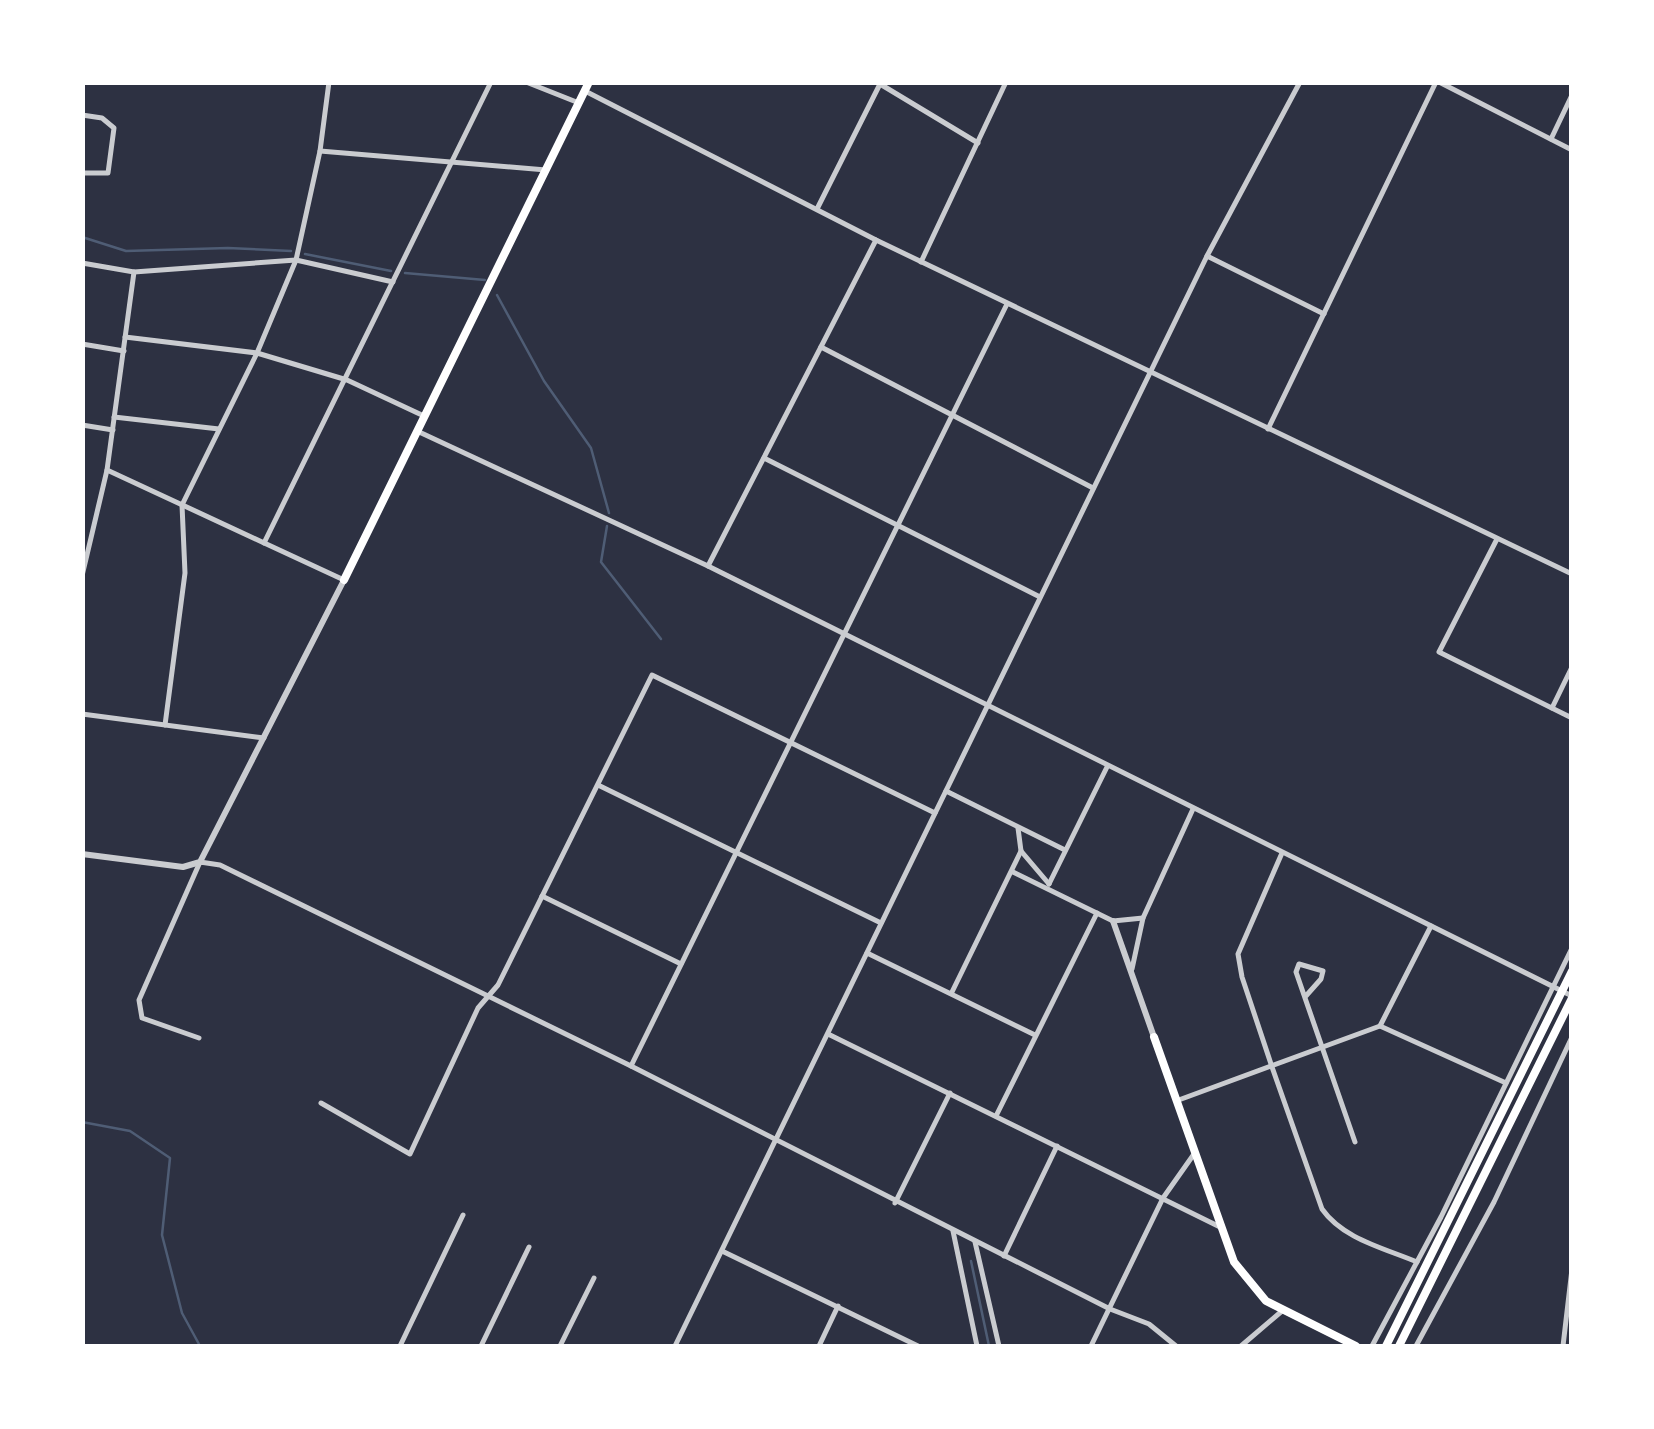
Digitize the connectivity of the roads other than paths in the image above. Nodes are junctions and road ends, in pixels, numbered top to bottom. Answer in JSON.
{"nodes":[{"id":1,"x":329,"y":82,"type":"edge"},
{"id":2,"x":491,"y":82,"type":"edge"},
{"id":3,"x":526,"y":82,"type":"edge"},
{"id":4,"x":1006,"y":82,"type":"edge"},
{"id":5,"x":1300,"y":82,"type":"edge"},
{"id":6,"x":1438,"y":82,"type":"edge"},
{"id":7,"x":880,"y":83,"type":"edge"},
{"id":8,"x":587,"y":87,"type":"edge"},
{"id":9,"x":1572,"y":95,"type":"edge"},
{"id":10,"x":579,"y":103,"type":"junction"},
{"id":11,"x":82,"y":115,"type":"edge"},
{"id":12,"x":1550,"y":139,"type":"junction"},
{"id":13,"x":978,"y":143,"type":"junction"},
{"id":14,"x":320,"y":150,"type":"junction"},
{"id":15,"x":1572,"y":150,"type":"edge"},
{"id":16,"x":449,"y":162,"type":"junction"},
{"id":17,"x":546,"y":170,"type":"junction"},
{"id":18,"x":82,"y":173,"type":"edge"},
{"id":19,"x":817,"y":210,"type":"junction"},
{"id":20,"x":876,"y":240,"type":"junction"},
{"id":21,"x":1207,"y":256,"type":"junction"},
{"id":22,"x":296,"y":260,"type":"junction"},
{"id":23,"x":82,"y":262,"type":"edge"},
{"id":24,"x":921,"y":262,"type":"junction"},
{"id":25,"x":134,"y":272,"type":"junction"},
{"id":26,"x":393,"y":282,"type":"junction"},
{"id":27,"x":1007,"y":304,"type":"junction"},
{"id":28,"x":1324,"y":314,"type":"junction"},
{"id":29,"x":126,"y":337,"type":"junction"},
{"id":30,"x":82,"y":344,"type":"edge"},
{"id":31,"x":820,"y":347,"type":"junction"},
{"id":32,"x":124,"y":350,"type":"junction"},
{"id":33,"x":257,"y":353,"type":"junction"},
{"id":34,"x":1150,"y":372,"type":"junction"},
{"id":35,"x":347,"y":380,"type":"junction"},
{"id":36,"x":953,"y":414,"type":"junction"},
{"id":37,"x":424,"y":416,"type":"junction"},
{"id":38,"x":114,"y":417,"type":"junction"},
{"id":39,"x":82,"y":425,"type":"edge"},
{"id":40,"x":219,"y":428,"type":"junction"},
{"id":41,"x":1268,"y":428,"type":"junction"},
{"id":42,"x":113,"y":430,"type":"junction"},
{"id":43,"x":417,"y":431,"type":"junction"},
{"id":44,"x":764,"y":458,"type":"junction"},
{"id":45,"x":107,"y":470,"type":"junction"},
{"id":46,"x":1093,"y":488,"type":"junction"},
{"id":47,"x":182,"y":504,"type":"junction"},
{"id":48,"x":898,"y":525,"type":"junction"},
{"id":49,"x":1497,"y":538,"type":"junction"},
{"id":50,"x":264,"y":543,"type":"junction"},
{"id":51,"x":708,"y":566,"type":"junction"},
{"id":52,"x":1572,"y":574,"type":"edge"},
{"id":53,"x":82,"y":576,"type":"edge"},
{"id":54,"x":344,"y":580,"type":"junction"},
{"id":55,"x":1040,"y":598,"type":"junction"},
{"id":56,"x":844,"y":633,"type":"junction"},
{"id":57,"x":1572,"y":667,"type":"edge"},
{"id":58,"x":987,"y":707,"type":"junction"},
{"id":59,"x":1552,"y":708,"type":"junction"},
{"id":60,"x":82,"y":714,"type":"edge"},
{"id":61,"x":1572,"y":718,"type":"edge"},
{"id":62,"x":165,"y":725,"type":"junction"},
{"id":63,"x":264,"y":738,"type":"junction"},
{"id":64,"x":790,"y":743,"type":"junction"},
{"id":65,"x":1106,"y":767,"type":"junction"},
{"id":66,"x":598,"y":784,"type":"junction"},
{"id":67,"x":946,"y":792,"type":"junction"},
{"id":68,"x":1193,"y":810,"type":"junction"},
{"id":69,"x":935,"y":814,"type":"junction"},
{"id":70,"x":1018,"y":828,"type":"junction"},
{"id":71,"x":1066,"y":850,"type":"junction"},
{"id":72,"x":1021,"y":851,"type":"junction"},
{"id":73,"x":736,"y":852,"type":"junction"},
{"id":74,"x":1282,"y":853,"type":"junction"},
{"id":75,"x":82,"y":854,"type":"edge"},
{"id":76,"x":200,"y":862,"type":"junction"},
{"id":77,"x":1012,"y":871,"type":"junction"},
{"id":78,"x":1049,"y":884,"type":"junction"},
{"id":79,"x":1058,"y":893,"type":"junction"},
{"id":80,"x":542,"y":896,"type":"junction"},
{"id":81,"x":1096,"y":913,"type":"junction"},
{"id":82,"x":1143,"y":918,"type":"junction"},
{"id":83,"x":1113,"y":921,"type":"junction"},
{"id":84,"x":881,"y":923,"type":"junction"},
{"id":85,"x":1431,"y":926,"type":"junction"},
{"id":86,"x":1572,"y":948,"type":"edge"},
{"id":87,"x":867,"y":953,"type":"junction"},
{"id":88,"x":681,"y":964,"type":"junction"},
{"id":89,"x":1572,"y":971,"type":"edge"},
{"id":90,"x":1132,"y":972,"type":"junction"},
{"id":91,"x":1552,"y":986,"type":"junction"},
{"id":92,"x":952,"y":993,"type":"junction"},
{"id":93,"x":1568,"y":995,"type":"edge"},
{"id":94,"x":489,"y":997,"type":"junction"},
{"id":95,"x":1305,"y":997,"type":"junction"},
{"id":96,"x":1380,"y":1026,"type":"junction"},
{"id":97,"x":828,"y":1034,"type":"junction"},
{"id":98,"x":1036,"y":1036,"type":"junction"},
{"id":99,"x":1154,"y":1036,"type":"joint"},
{"id":100,"x":1572,"y":1036,"type":"edge"},
{"id":101,"x":198,"y":1038,"type":"dead end"},
{"id":102,"x":1322,"y":1048,"type":"junction"},
{"id":103,"x":631,"y":1066,"type":"junction"},
{"id":104,"x":1272,"y":1067,"type":"junction"},
{"id":105,"x":1506,"y":1083,"type":"junction"},
{"id":106,"x":950,"y":1094,"type":"junction"},
{"id":107,"x":1176,"y":1101,"type":"junction"},
{"id":108,"x":321,"y":1103,"type":"dead end"},
{"id":109,"x":996,"y":1116,"type":"junction"},
{"id":110,"x":775,"y":1141,"type":"junction"},
{"id":111,"x":1355,"y":1142,"type":"dead end"},
{"id":112,"x":1058,"y":1146,"type":"junction"},
{"id":113,"x":1194,"y":1154,"type":"junction"},
{"id":114,"x":1163,"y":1198,"type":"junction"},
{"id":115,"x":895,"y":1202,"type":"junction"},
{"id":116,"x":464,"y":1215,"type":"dead end"},
{"id":117,"x":1220,"y":1227,"type":"junction"},
{"id":118,"x":952,"y":1231,"type":"junction"},
{"id":119,"x":975,"y":1242,"type":"junction"},
{"id":120,"x":529,"y":1246,"type":"dead end"},
{"id":121,"x":722,"y":1251,"type":"junction"},
{"id":122,"x":1004,"y":1256,"type":"junction"},
{"id":123,"x":1417,"y":1262,"type":"junction"},
{"id":124,"x":1572,"y":1270,"type":"edge"},
{"id":125,"x":594,"y":1278,"type":"dead end"},
{"id":126,"x":838,"y":1306,"type":"junction"},
{"id":127,"x":1110,"y":1309,"type":"junction"},
{"id":128,"x":1282,"y":1311,"type":"junction"},
{"id":129,"x":400,"y":1346,"type":"edge"},
{"id":130,"x":480,"y":1346,"type":"edge"},
{"id":131,"x":560,"y":1346,"type":"edge"},
{"id":132,"x":675,"y":1346,"type":"edge"},
{"id":133,"x":819,"y":1346,"type":"edge"},
{"id":134,"x":918,"y":1346,"type":"edge"},
{"id":135,"x":977,"y":1346,"type":"edge"},
{"id":136,"x":999,"y":1346,"type":"edge"},
{"id":137,"x":1092,"y":1346,"type":"edge"},
{"id":138,"x":1176,"y":1346,"type":"edge"},
{"id":139,"x":1241,"y":1346,"type":"edge"},
{"id":140,"x":1356,"y":1346,"type":"edge"},
{"id":141,"x":1372,"y":1346,"type":"edge"},
{"id":142,"x":1386,"y":1346,"type":"edge"},
{"id":143,"x":1398,"y":1346,"type":"edge"},
{"id":144,"x":1416,"y":1346,"type":"edge"},
{"id":145,"x":1563,"y":1346,"type":"edge"}],
"edges":[{"from":1,"to":14,"type":"street"},
{"from":2,"to":16,"type":"street"},
{"from":3,"to":10,"type":"street"},
{"from":4,"to":13,"type":"street"},
{"from":5,"to":21,"type":"street"},
{"from":6,"to":12,"type":"street"},
{"from":6,"to":28,"type":"street"},
{"from":7,"to":13,"type":"street"},
{"from":7,"to":19,"type":"street"},
{"from":8,"to":10,"type":"main road"},
{"from":8,"to":19,"type":"street"},
{"from":9,"to":12,"type":"street"},
{"from":10,"to":17,"type":"main road"},
{"from":11,"to":18,"type":"street"},
{"from":12,"to":15,"type":"street"},
{"from":13,"to":24,"type":"street"},
{"from":14,"to":16,"type":"street"},
{"from":14,"to":22,"type":"street"},
{"from":16,"to":17,"type":"street"},
{"from":16,"to":26,"type":"street"},
{"from":17,"to":37,"type":"main road"},
{"from":19,"to":20,"type":"street"},
{"from":20,"to":24,"type":"street"},
{"from":20,"to":31,"type":"street"},
{"from":21,"to":28,"type":"street"},
{"from":21,"to":34,"type":"street"},
{"from":22,"to":25,"type":"street"},
{"from":22,"to":26,"type":"street"},
{"from":22,"to":33,"type":"street"},
{"from":23,"to":25,"type":"street"},
{"from":24,"to":27,"type":"street"},
{"from":25,"to":29,"type":"street"},
{"from":26,"to":35,"type":"street"},
{"from":27,"to":34,"type":"street"},
{"from":27,"to":36,"type":"street"},
{"from":28,"to":41,"type":"street"},
{"from":29,"to":32,"type":"street"},
{"from":29,"to":33,"type":"street"},
{"from":30,"to":32,"type":"street"},
{"from":31,"to":36,"type":"street"},
{"from":31,"to":44,"type":"street"},
{"from":32,"to":38,"type":"street"},
{"from":33,"to":35,"type":"street"},
{"from":33,"to":40,"type":"street"},
{"from":34,"to":41,"type":"street"},
{"from":34,"to":46,"type":"street"},
{"from":35,"to":37,"type":"street"},
{"from":35,"to":50,"type":"street"},
{"from":36,"to":46,"type":"street"},
{"from":36,"to":48,"type":"street"},
{"from":37,"to":43,"type":"main road"},
{"from":38,"to":40,"type":"street"},
{"from":38,"to":42,"type":"street"},
{"from":39,"to":42,"type":"street"},
{"from":40,"to":47,"type":"street"},
{"from":41,"to":49,"type":"street"},
{"from":42,"to":45,"type":"street"},
{"from":43,"to":51,"type":"street"},
{"from":43,"to":54,"type":"main road"},
{"from":44,"to":48,"type":"street"},
{"from":44,"to":51,"type":"street"},
{"from":45,"to":47,"type":"street"},
{"from":45,"to":53,"type":"street"},
{"from":46,"to":55,"type":"street"},
{"from":47,"to":50,"type":"street"},
{"from":47,"to":62,"type":"street"},
{"from":48,"to":55,"type":"street"},
{"from":48,"to":56,"type":"street"},
{"from":49,"to":52,"type":"street"},
{"from":49,"to":59,"type":"street"},
{"from":50,"to":54,"type":"street"},
{"from":51,"to":56,"type":"street"},
{"from":54,"to":63,"type":"street"},
{"from":55,"to":58,"type":"street"},
{"from":56,"to":58,"type":"street"},
{"from":56,"to":64,"type":"street"},
{"from":57,"to":59,"type":"street"},
{"from":58,"to":65,"type":"street"},
{"from":58,"to":67,"type":"street"},
{"from":59,"to":61,"type":"street"},
{"from":60,"to":62,"type":"street"},
{"from":62,"to":63,"type":"street"},
{"from":63,"to":76,"type":"street"},
{"from":64,"to":66,"type":"street"},
{"from":64,"to":69,"type":"street"},
{"from":64,"to":73,"type":"street"},
{"from":65,"to":68,"type":"street"},
{"from":65,"to":71,"type":"street"},
{"from":66,"to":73,"type":"street"},
{"from":66,"to":80,"type":"street"},
{"from":67,"to":69,"type":"street"},
{"from":67,"to":70,"type":"street"},
{"from":68,"to":74,"type":"street"},
{"from":68,"to":82,"type":"street"},
{"from":69,"to":84,"type":"street"},
{"from":70,"to":71,"type":"street"},
{"from":70,"to":72,"type":"street"},
{"from":71,"to":78,"type":"street"},
{"from":72,"to":77,"type":"street"},
{"from":72,"to":78,"type":"street"},
{"from":73,"to":84,"type":"street"},
{"from":73,"to":88,"type":"street"},
{"from":74,"to":85,"type":"street"},
{"from":74,"to":104,"type":"street"},
{"from":75,"to":76,"type":"street"},
{"from":76,"to":94,"type":"street"},
{"from":76,"to":101,"type":"street"},
{"from":77,"to":79,"type":"street"},
{"from":77,"to":92,"type":"street"},
{"from":78,"to":79,"type":"street"},
{"from":79,"to":81,"type":"street"},
{"from":80,"to":88,"type":"street"},
{"from":80,"to":94,"type":"street"},
{"from":81,"to":83,"type":"street"},
{"from":81,"to":98,"type":"street"},
{"from":82,"to":83,"type":"street"},
{"from":82,"to":90,"type":"street"},
{"from":83,"to":90,"type":"street"},
{"from":84,"to":87,"type":"street"},
{"from":85,"to":91,"type":"street"},
{"from":85,"to":96,"type":"street"},
{"from":86,"to":91,"type":"street"},
{"from":87,"to":92,"type":"street"},
{"from":87,"to":97,"type":"street"},
{"from":88,"to":103,"type":"street"},
{"from":89,"to":93,"type":"main road"},
{"from":90,"to":99,"type":"street"},
{"from":91,"to":93,"type":"street"},
{"from":91,"to":105,"type":"street"},
{"from":92,"to":98,"type":"street"},
{"from":93,"to":142,"type":"main road"},
{"from":93,"to":143,"type":"main road"},
{"from":94,"to":103,"type":"street"},
{"from":94,"to":108,"type":"street"},
{"from":95,"to":95,"type":"street"},
{"from":95,"to":102,"type":"street"},
{"from":96,"to":102,"type":"street"},
{"from":96,"to":105,"type":"street"},
{"from":97,"to":106,"type":"street"},
{"from":97,"to":110,"type":"street"},
{"from":98,"to":109,"type":"street"},
{"from":99,"to":107,"type":"main road"},
{"from":100,"to":144,"type":"street"},
{"from":102,"to":104,"type":"street"},
{"from":102,"to":111,"type":"street"},
{"from":103,"to":110,"type":"street"},
{"from":104,"to":107,"type":"street"},
{"from":104,"to":123,"type":"street"},
{"from":105,"to":123,"type":"street"},
{"from":106,"to":109,"type":"street"},
{"from":106,"to":115,"type":"street"},
{"from":107,"to":113,"type":"main road"},
{"from":109,"to":112,"type":"street"},
{"from":110,"to":115,"type":"street"},
{"from":110,"to":121,"type":"street"},
{"from":112,"to":114,"type":"street"},
{"from":112,"to":122,"type":"street"},
{"from":113,"to":114,"type":"street"},
{"from":113,"to":117,"type":"main road"},
{"from":114,"to":117,"type":"street"},
{"from":114,"to":127,"type":"street"},
{"from":115,"to":118,"type":"street"},
{"from":116,"to":129,"type":"street"},
{"from":117,"to":128,"type":"main road"},
{"from":118,"to":119,"type":"street"},
{"from":118,"to":135,"type":"street"},
{"from":119,"to":122,"type":"street"},
{"from":119,"to":136,"type":"street"},
{"from":120,"to":130,"type":"street"},
{"from":121,"to":126,"type":"street"},
{"from":121,"to":132,"type":"street"},
{"from":122,"to":127,"type":"street"},
{"from":123,"to":141,"type":"street"},
{"from":124,"to":145,"type":"street"},
{"from":125,"to":131,"type":"street"},
{"from":126,"to":133,"type":"street"},
{"from":126,"to":134,"type":"street"},
{"from":127,"to":137,"type":"street"},
{"from":127,"to":138,"type":"street"},
{"from":128,"to":139,"type":"street"},
{"from":128,"to":140,"type":"main road"}]}
